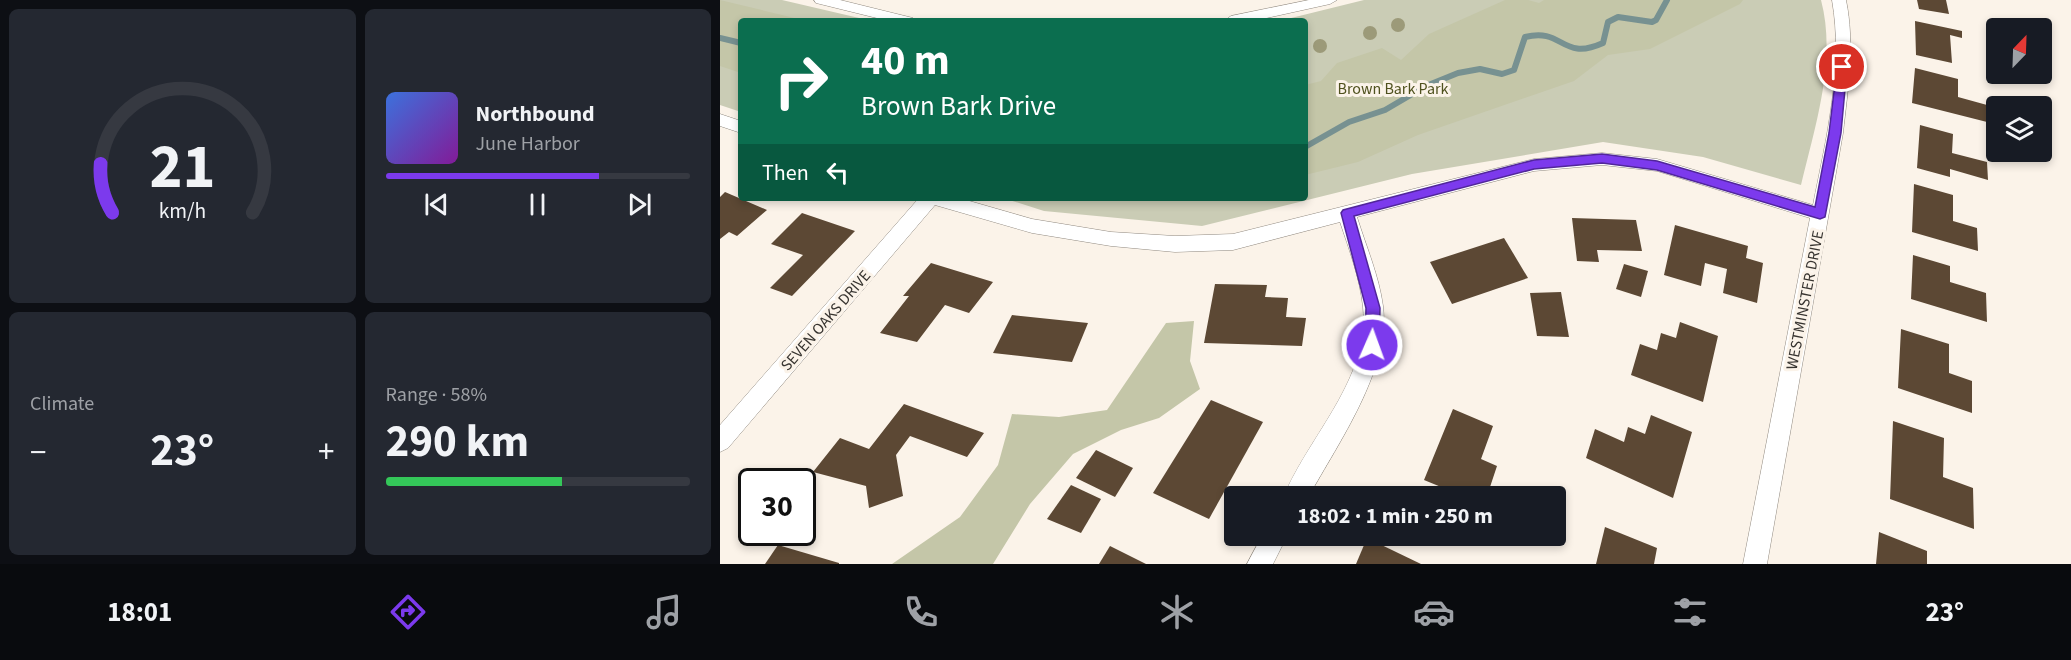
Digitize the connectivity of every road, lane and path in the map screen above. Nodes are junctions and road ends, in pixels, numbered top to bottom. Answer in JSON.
{"nodes":[{"id":1,"x":821,"y":0,"type":"edge"},
{"id":2,"x":1330,"y":0,"type":"edge"},
{"id":3,"x":1839,"y":0,"type":"edge"},
{"id":4,"x":896,"y":18,"type":"edge"},
{"id":5,"x":1245,"y":18,"type":"edge"},
{"id":6,"x":720,"y":120,"type":"edge"},
{"id":7,"x":738,"y":126,"type":"edge"},
{"id":8,"x":927,"y":201,"type":"edge"},
{"id":9,"x":945,"y":201,"type":"edge"},
{"id":10,"x":1347,"y":213,"type":"junction"},
{"id":11,"x":1820,"y":214,"type":"junction"},
{"id":12,"x":720,"y":441,"type":"edge"},
{"id":13,"x":1301,"y":486,"type":"edge"},
{"id":14,"x":1269,"y":546,"type":"edge"},
{"id":15,"x":1259,"y":564,"type":"edge"},
{"id":16,"x":1755,"y":564,"type":"edge"}],
"edges":[{"from":1,"to":4,"type":"street"},
{"from":2,"to":5,"type":"street"},
{"from":3,"to":11,"type":"street","name":"WESTMINSTER DRIVE"},
{"from":6,"to":7,"type":"street"},
{"from":8,"to":12,"type":"street","name":"SEVEN OAKS DRIVE"},
{"from":9,"to":10,"type":"street"},
{"from":10,"to":11,"type":"street"},
{"from":10,"to":13,"type":"street"},
{"from":11,"to":16,"type":"street","name":"WESTMINSTER DRIVE"},
{"from":14,"to":15,"type":"street"}]}
